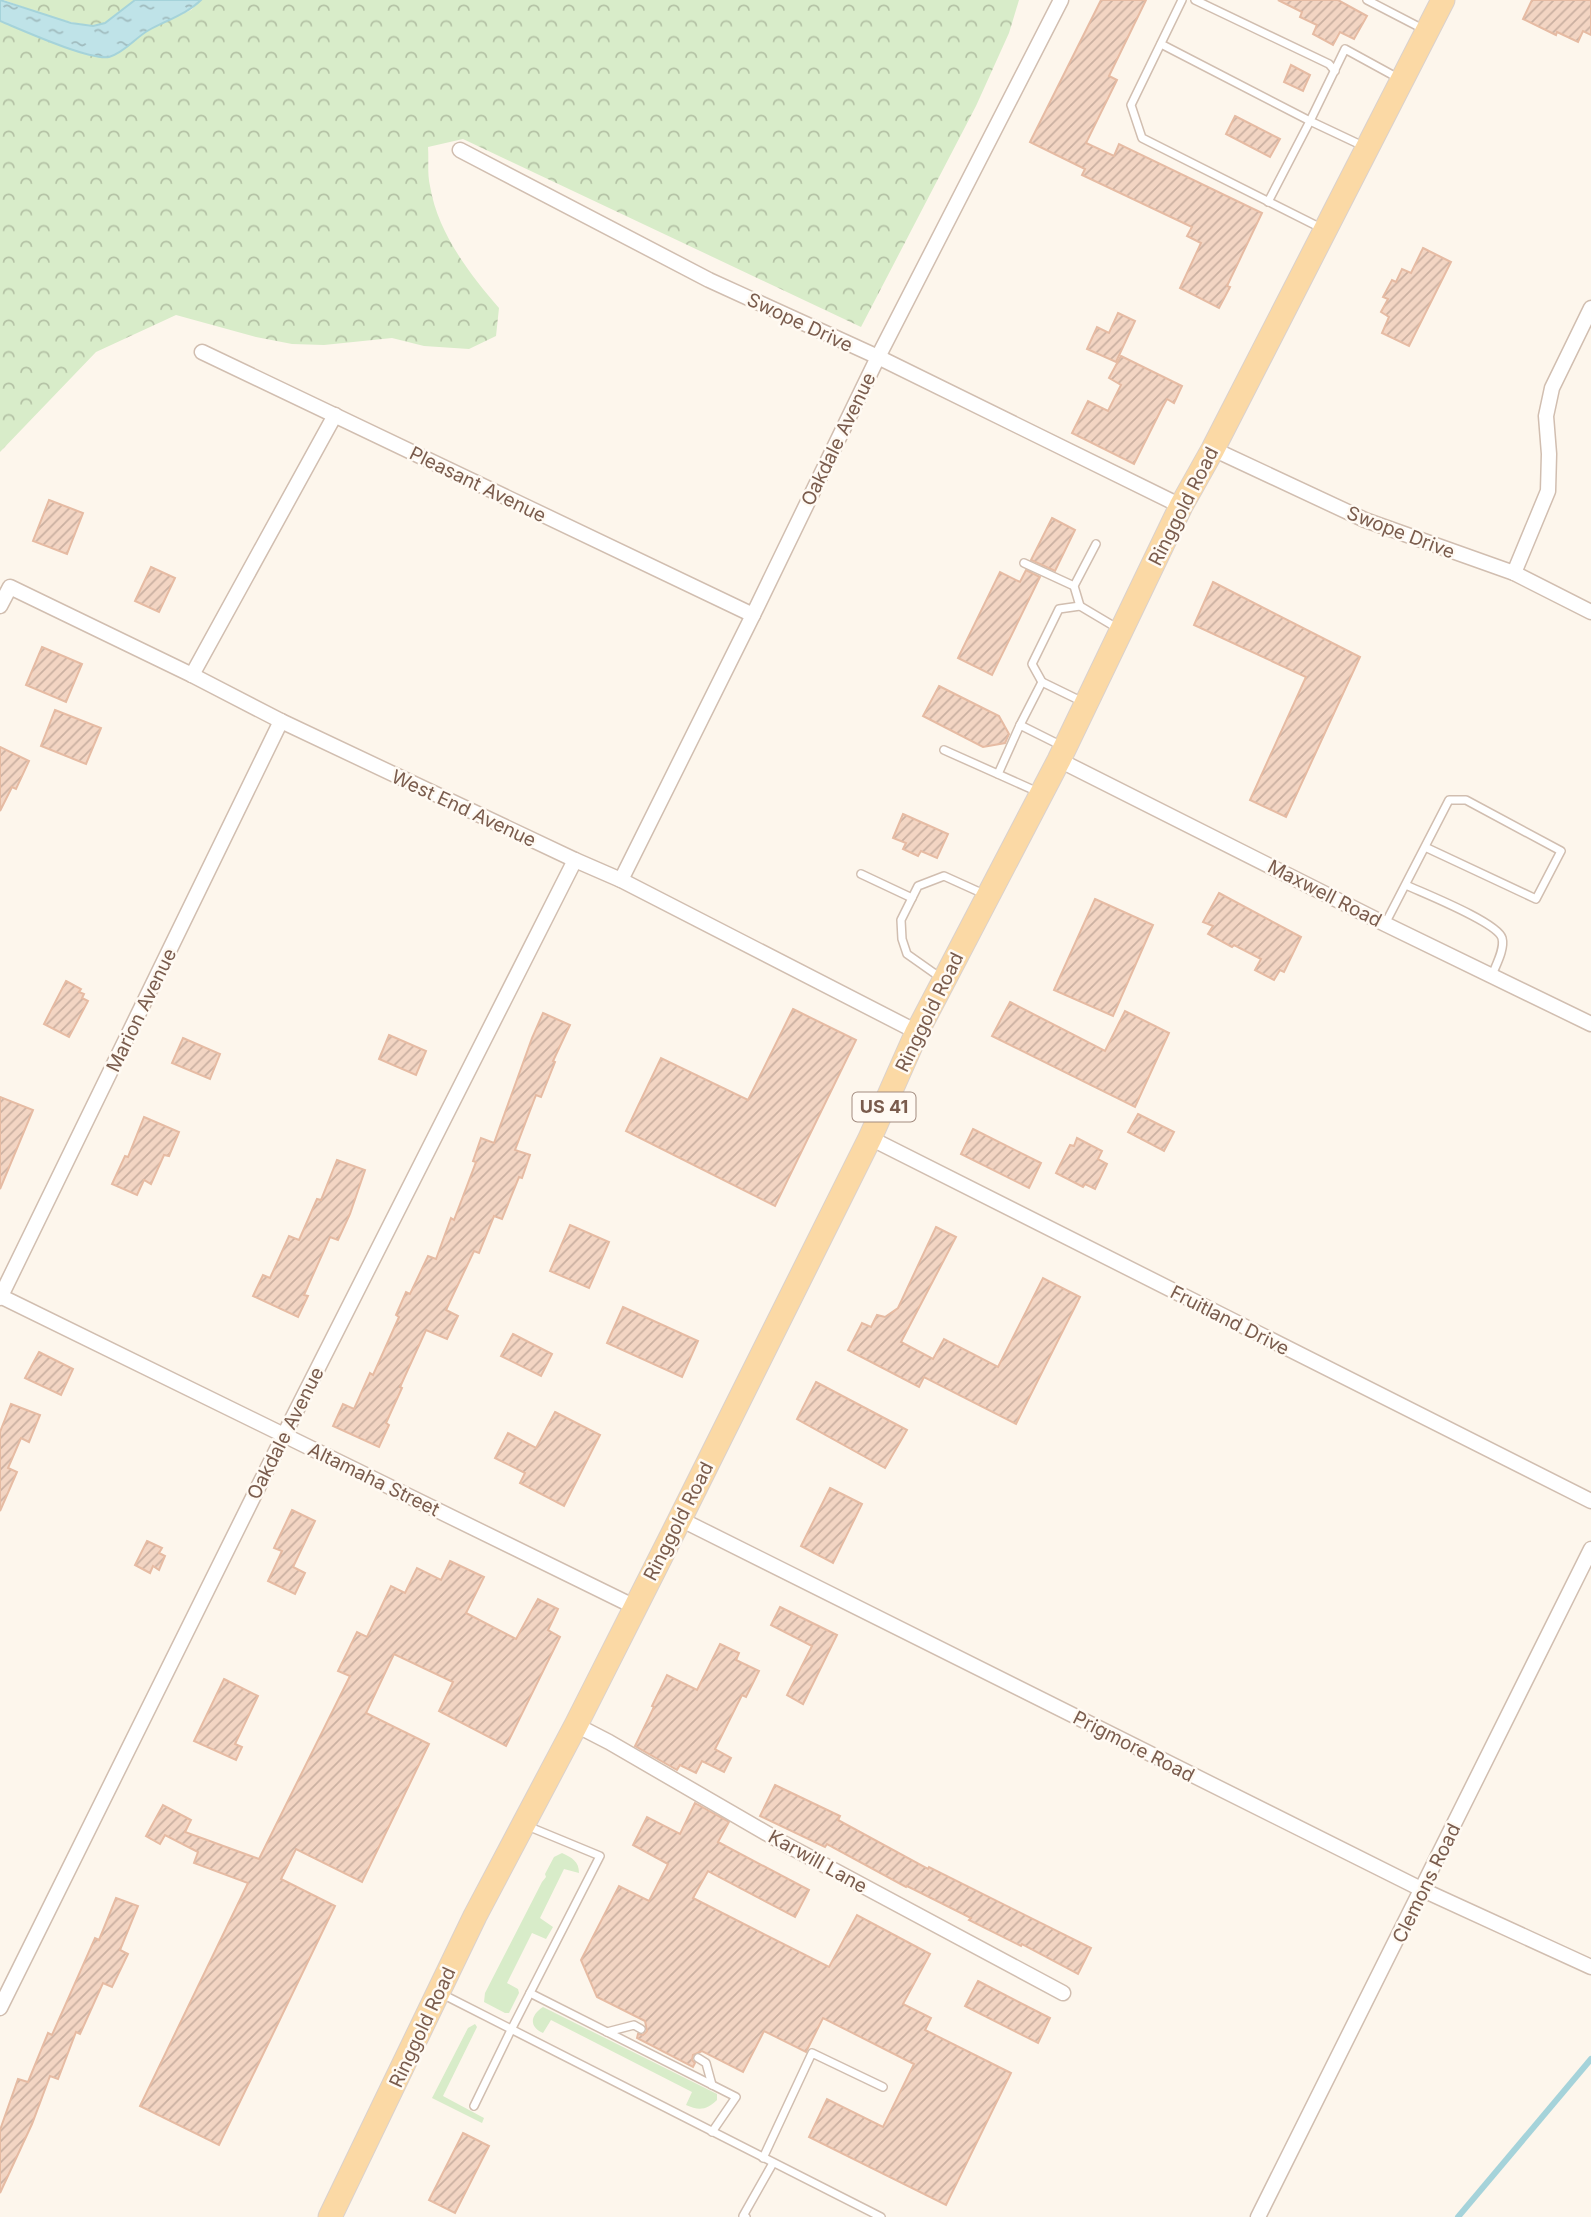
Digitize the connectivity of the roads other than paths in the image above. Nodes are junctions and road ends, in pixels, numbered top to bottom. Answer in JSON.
{"nodes":[{"id":1,"x":1061,"y":0,"type":"edge"},
{"id":2,"x":1182,"y":0,"type":"edge"},
{"id":3,"x":1195,"y":0,"type":"edge"},
{"id":4,"x":1367,"y":0,"type":"edge"},
{"id":5,"x":1443,"y":0,"type":"edge"},
{"id":6,"x":1427,"y":31,"type":"junction"},
{"id":7,"x":1161,"y":44,"type":"junction"},
{"id":8,"x":1335,"y":71,"type":"junction"},
{"id":9,"x":1402,"y":80,"type":"junction"},
{"id":10,"x":1310,"y":121,"type":"junction"},
{"id":11,"x":1367,"y":148,"type":"junction"},
{"id":12,"x":460,"y":150,"type":"dead end"},
{"id":13,"x":1268,"y":202,"type":"junction"},
{"id":14,"x":1325,"y":230,"type":"junction"},
{"id":15,"x":1591,"y":308,"type":"edge"},
{"id":16,"x":202,"y":352,"type":"dead end"},
{"id":17,"x":878,"y":357,"type":"junction"},
{"id":18,"x":335,"y":415,"type":"junction"},
{"id":19,"x":1213,"y":449,"type":"junction"},
{"id":20,"x":1181,"y":506,"type":"junction"},
{"id":21,"x":1096,"y":544,"type":"dead end"},
{"id":22,"x":1024,"y":563,"type":"dead end"},
{"id":23,"x":1514,"y":573,"type":"junction"},
{"id":24,"x":1074,"y":586,"type":"junction"},
{"id":25,"x":0,"y":606,"type":"edge"},
{"id":26,"x":1080,"y":606,"type":"junction"},
{"id":27,"x":1591,"y":611,"type":"edge"},
{"id":28,"x":753,"y":615,"type":"junction"},
{"id":29,"x":1120,"y":630,"type":"junction"},
{"id":30,"x":192,"y":675,"type":"junction"},
{"id":31,"x":1042,"y":682,"type":"junction"},
{"id":32,"x":1086,"y":703,"type":"junction"},
{"id":33,"x":281,"y":721,"type":"junction"},
{"id":34,"x":1020,"y":725,"type":"junction"},
{"id":35,"x":944,"y":750,"type":"dead end"},
{"id":36,"x":1062,"y":754,"type":"junction"},
{"id":37,"x":998,"y":774,"type":"junction"},
{"id":38,"x":1042,"y":794,"type":"junction"},
{"id":39,"x":1425,"y":847,"type":"junction"},
{"id":40,"x":575,"y":860,"type":"junction"},
{"id":41,"x":861,"y":874,"type":"dead end"},
{"id":42,"x":621,"y":880,"type":"junction"},
{"id":43,"x":1406,"y":886,"type":"junction"},
{"id":44,"x":988,"y":896,"type":"junction"},
{"id":45,"x":912,"y":898,"type":"junction"},
{"id":46,"x":1385,"y":924,"type":"junction"},
{"id":47,"x":1492,"y":975,"type":"junction"},
{"id":48,"x":944,"y":980,"type":"junction"},
{"id":49,"x":1591,"y":1024,"type":"edge"},
{"id":50,"x":918,"y":1032,"type":"junction"},
{"id":51,"x":870,"y":1138,"type":"junction"},
{"id":52,"x":0,"y":1297,"type":"edge"},
{"id":53,"x":284,"y":1435,"type":"junction"},
{"id":54,"x":1591,"y":1501,"type":"edge"},
{"id":55,"x":680,"y":1519,"type":"junction"},
{"id":56,"x":1591,"y":1549,"type":"edge"},
{"id":57,"x":635,"y":1607,"type":"junction"},
{"id":58,"x":576,"y":1725,"type":"junction"},
{"id":59,"x":523,"y":1824,"type":"junction"},
{"id":60,"x":1423,"y":1890,"type":"junction"},
{"id":61,"x":1591,"y":1967,"type":"edge"},
{"id":62,"x":439,"y":1992,"type":"junction"},
{"id":63,"x":530,"y":1993,"type":"junction"},
{"id":64,"x":1063,"y":1993,"type":"dead end"},
{"id":65,"x":0,"y":2008,"type":"edge"},
{"id":66,"x":641,"y":2029,"type":"dead end"},
{"id":67,"x":510,"y":2030,"type":"junction"},
{"id":68,"x":607,"y":2032,"type":"junction"},
{"id":69,"x":698,"y":2058,"type":"dead end"},
{"id":70,"x":712,"y":2085,"type":"junction"},
{"id":71,"x":883,"y":2087,"type":"dead end"},
{"id":72,"x":474,"y":2106,"type":"dead end"},
{"id":73,"x":712,"y":2132,"type":"junction"},
{"id":74,"x":763,"y":2158,"type":"junction"},
{"id":75,"x":774,"y":2163,"type":"junction"},
{"id":76,"x":331,"y":2217,"type":"edge"},
{"id":77,"x":746,"y":2217,"type":"edge"},
{"id":78,"x":881,"y":2217,"type":"edge"},
{"id":79,"x":1258,"y":2217,"type":"edge"}],
"edges":[{"from":1,"to":17,"type":"street","name":"Oakdale Avenue"},
{"from":2,"to":7,"type":"lane"},
{"from":3,"to":8,"type":"lane"},
{"from":4,"to":6,"type":"lane"},
{"from":5,"to":6,"type":"main road","name":"Ringgold Road","number":"US 41"},
{"from":6,"to":9,"type":"main road","name":"Ringgold Road","number":"US 41"},
{"from":7,"to":10,"type":"lane"},
{"from":7,"to":13,"type":"lane"},
{"from":8,"to":9,"type":"lane"},
{"from":8,"to":10,"type":"lane"},
{"from":9,"to":11,"type":"main road","name":"Ringgold Road","number":"US 41"},
{"from":10,"to":11,"type":"lane"},
{"from":10,"to":13,"type":"lane"},
{"from":11,"to":14,"type":"main road","name":"Ringgold Road","number":"US 41"},
{"from":12,"to":17,"type":"street","name":"Swope Drive"},
{"from":13,"to":14,"type":"lane"},
{"from":14,"to":19,"type":"main road","name":"Ringgold Road","number":"US 41"},
{"from":15,"to":23,"type":"street"},
{"from":16,"to":18,"type":"street","name":"Pleasant Avenue"},
{"from":17,"to":20,"type":"street","name":"Swope Drive"},
{"from":17,"to":28,"type":"street","name":"Oakdale Avenue"},
{"from":18,"to":28,"type":"street","name":"Pleasant Avenue"},
{"from":18,"to":30,"type":"street"},
{"from":19,"to":20,"type":"main road","name":"Ringgold Road","number":"US 41"},
{"from":19,"to":23,"type":"street","name":"Swope Drive"},
{"from":20,"to":29,"type":"main road","name":"Ringgold Road","number":"US 41"},
{"from":21,"to":24,"type":"lane"},
{"from":22,"to":24,"type":"lane"},
{"from":23,"to":27,"type":"street","name":"Swope Drive"},
{"from":24,"to":26,"type":"lane"},
{"from":25,"to":30,"type":"street","name":"West End Avenue"},
{"from":26,"to":29,"type":"lane"},
{"from":26,"to":31,"type":"lane"},
{"from":28,"to":42,"type":"street","name":"Oakdale Avenue"},
{"from":29,"to":32,"type":"main road","name":"Ringgold Road","number":"US 41"},
{"from":30,"to":33,"type":"street","name":"West End Avenue"},
{"from":31,"to":32,"type":"lane"},
{"from":31,"to":34,"type":"lane"},
{"from":32,"to":36,"type":"main road","name":"Ringgold Road","number":"US 41"},
{"from":33,"to":40,"type":"street","name":"West End Avenue"},
{"from":33,"to":52,"type":"street","name":"Marion Avenue"},
{"from":34,"to":36,"type":"lane"},
{"from":34,"to":37,"type":"lane"},
{"from":35,"to":37,"type":"lane"},
{"from":36,"to":38,"type":"main road","name":"Ringgold Road","number":"US 41"},
{"from":36,"to":46,"type":"street","name":"Maxwell Road"},
{"from":37,"to":38,"type":"lane"},
{"from":38,"to":44,"type":"main road","name":"Ringgold Road","number":"US 41"},
{"from":39,"to":39,"type":"lane"},
{"from":39,"to":43,"type":"lane"},
{"from":40,"to":42,"type":"street","name":"West End Avenue"},
{"from":40,"to":53,"type":"street","name":"Oakdale Avenue"},
{"from":41,"to":45,"type":"lane"},
{"from":42,"to":50,"type":"street","name":"West End Avenue"},
{"from":43,"to":46,"type":"lane"},
{"from":43,"to":47,"type":"lane"},
{"from":44,"to":45,"type":"lane"},
{"from":44,"to":48,"type":"main road","name":"Ringgold Road","number":"US 41"},
{"from":45,"to":48,"type":"lane"},
{"from":46,"to":47,"type":"street","name":"Maxwell Road"},
{"from":47,"to":49,"type":"street","name":"Maxwell Road"},
{"from":48,"to":50,"type":"main road","name":"Ringgold Road","number":"US 41"},
{"from":50,"to":51,"type":"main road","name":"Ringgold Road","number":"US 41"},
{"from":51,"to":54,"type":"street","name":"Fruitland Drive"},
{"from":51,"to":55,"type":"main road","name":"Ringgold Road","number":"US 41"},
{"from":52,"to":53,"type":"street","name":"Altamaha Street"},
{"from":53,"to":57,"type":"street","name":"Altamaha Street"},
{"from":53,"to":65,"type":"street","name":"Oakdale Avenue"},
{"from":55,"to":57,"type":"main road","name":"Ringgold Road","number":"US 41"},
{"from":55,"to":60,"type":"street","name":"Prigmore Road"},
{"from":56,"to":60,"type":"street","name":"Clemons Road"},
{"from":57,"to":58,"type":"main road","name":"Ringgold Road","number":"US 41"},
{"from":58,"to":59,"type":"main road","name":"Ringgold Road","number":"US 41"},
{"from":58,"to":64,"type":"street","name":"Karwill Lane"},
{"from":59,"to":62,"type":"main road","name":"Ringgold Road","number":"US 41"},
{"from":59,"to":63,"type":"lane"},
{"from":60,"to":61,"type":"street","name":"Prigmore Road"},
{"from":60,"to":79,"type":"street","name":"Clemons Road"},
{"from":62,"to":67,"type":"lane"},
{"from":62,"to":76,"type":"main road","name":"Ringgold Road","number":"US 41"},
{"from":63,"to":67,"type":"lane"},
{"from":63,"to":68,"type":"lane"},
{"from":66,"to":68,"type":"lane"},
{"from":67,"to":72,"type":"lane"},
{"from":67,"to":73,"type":"lane"},
{"from":68,"to":70,"type":"lane"},
{"from":69,"to":70,"type":"lane"},
{"from":70,"to":73,"type":"lane"},
{"from":71,"to":74,"type":"lane"},
{"from":73,"to":74,"type":"lane"},
{"from":74,"to":75,"type":"lane"},
{"from":75,"to":77,"type":"lane"},
{"from":75,"to":78,"type":"lane"}]}
